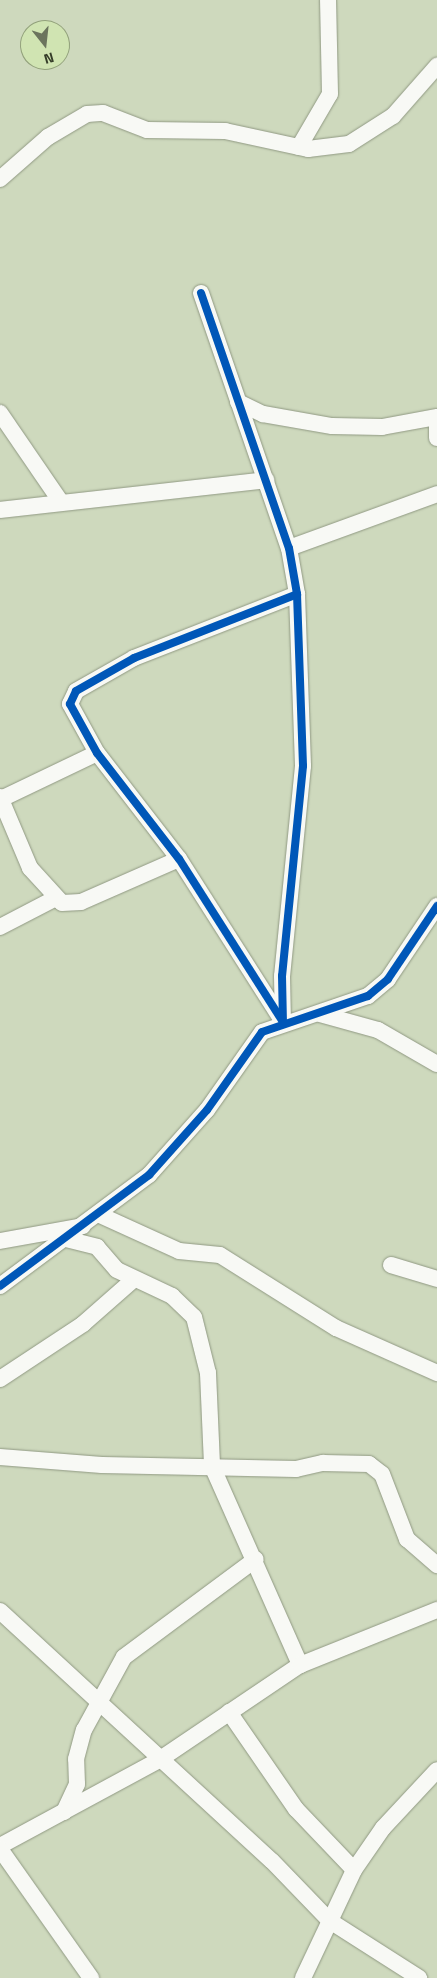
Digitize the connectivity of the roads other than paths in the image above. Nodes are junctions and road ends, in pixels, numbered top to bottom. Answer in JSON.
{"nodes":[{"id":1,"x":328,"y":0,"type":"edge"},
{"id":2,"x":437,"y":66,"type":"edge"},
{"id":3,"x":299,"y":146,"type":"junction"},
{"id":4,"x":0,"y":179,"type":"edge"},
{"id":5,"x":201,"y":292,"type":"dead end"},
{"id":6,"x":238,"y":402,"type":"junction"},
{"id":7,"x":0,"y":413,"type":"edge"},
{"id":8,"x":437,"y":417,"type":"edge"},
{"id":9,"x":437,"y":422,"type":"edge"},
{"id":10,"x":437,"y":438,"type":"edge"},
{"id":11,"x":266,"y":480,"type":"junction"},
{"id":12,"x":437,"y":494,"type":"edge"},
{"id":13,"x":61,"y":502,"type":"junction"},
{"id":14,"x":0,"y":510,"type":"edge"},
{"id":15,"x":289,"y":548,"type":"junction"},
{"id":16,"x":297,"y":594,"type":"junction"},
{"id":17,"x":97,"y":753,"type":"junction"},
{"id":18,"x":0,"y":798,"type":"edge"},
{"id":19,"x":179,"y":859,"type":"junction"},
{"id":20,"x":54,"y":899,"type":"junction"},
{"id":21,"x":437,"y":906,"type":"edge"},
{"id":22,"x":0,"y":927,"type":"edge"},
{"id":23,"x":317,"y":1014,"type":"junction"},
{"id":24,"x":283,"y":1022,"type":"junction"},
{"id":25,"x":437,"y":1064,"type":"edge"},
{"id":26,"x":100,"y":1215,"type":"junction"},
{"id":27,"x":83,"y":1226,"type":"junction"},
{"id":28,"x":66,"y":1239,"type":"junction"},
{"id":29,"x":0,"y":1241,"type":"edge"},
{"id":30,"x":391,"y":1265,"type":"dead end"},
{"id":31,"x":437,"y":1279,"type":"edge"},
{"id":32,"x":133,"y":1280,"type":"junction"},
{"id":33,"x":0,"y":1286,"type":"edge"},
{"id":34,"x":437,"y":1373,"type":"edge"},
{"id":35,"x":0,"y":1379,"type":"edge"},
{"id":36,"x":0,"y":1457,"type":"edge"},
{"id":37,"x":212,"y":1466,"type":"junction"},
{"id":38,"x":256,"y":1559,"type":"junction"},
{"id":39,"x":437,"y":1565,"type":"edge"},
{"id":40,"x":437,"y":1610,"type":"edge"},
{"id":41,"x":0,"y":1611,"type":"edge"},
{"id":42,"x":300,"y":1665,"type":"junction"},
{"id":43,"x":101,"y":1706,"type":"junction"},
{"id":44,"x":229,"y":1712,"type":"junction"},
{"id":45,"x":159,"y":1760,"type":"junction"},
{"id":46,"x":437,"y":1770,"type":"edge"},
{"id":47,"x":64,"y":1812,"type":"junction"},
{"id":48,"x":0,"y":1848,"type":"edge"},
{"id":49,"x":354,"y":1870,"type":"junction"},
{"id":50,"x":330,"y":1921,"type":"junction"},
{"id":51,"x":91,"y":1978,"type":"edge"},
{"id":52,"x":303,"y":1978,"type":"edge"},
{"id":53,"x":419,"y":1978,"type":"edge"}],
"edges":[{"from":1,"to":3,"type":"street"},
{"from":2,"to":3,"type":"street"},
{"from":3,"to":4,"type":"street"},
{"from":5,"to":6,"type":"street"},
{"from":6,"to":8,"type":"street"},
{"from":6,"to":11,"type":"street"},
{"from":7,"to":13,"type":"street"},
{"from":9,"to":10,"type":"street"},
{"from":11,"to":13,"type":"street"},
{"from":11,"to":15,"type":"street"},
{"from":12,"to":15,"type":"street"},
{"from":13,"to":14,"type":"street"},
{"from":15,"to":16,"type":"street"},
{"from":16,"to":17,"type":"street"},
{"from":16,"to":24,"type":"street"},
{"from":17,"to":18,"type":"street"},
{"from":17,"to":19,"type":"street"},
{"from":18,"to":20,"type":"street"},
{"from":19,"to":20,"type":"street"},
{"from":19,"to":24,"type":"street"},
{"from":20,"to":22,"type":"street"},
{"from":21,"to":23,"type":"street"},
{"from":23,"to":24,"type":"street"},
{"from":23,"to":25,"type":"street"},
{"from":24,"to":26,"type":"street"},
{"from":26,"to":27,"type":"street"},
{"from":26,"to":34,"type":"street"},
{"from":27,"to":28,"type":"street"},
{"from":27,"to":29,"type":"street"},
{"from":28,"to":32,"type":"street"},
{"from":28,"to":33,"type":"street"},
{"from":30,"to":31,"type":"street"},
{"from":32,"to":35,"type":"street"},
{"from":32,"to":37,"type":"street"},
{"from":36,"to":37,"type":"street"},
{"from":37,"to":38,"type":"street"},
{"from":37,"to":39,"type":"street"},
{"from":38,"to":42,"type":"street"},
{"from":38,"to":43,"type":"street"},
{"from":40,"to":42,"type":"street"},
{"from":41,"to":43,"type":"street"},
{"from":42,"to":44,"type":"street"},
{"from":43,"to":45,"type":"street"},
{"from":43,"to":47,"type":"street"},
{"from":44,"to":45,"type":"street"},
{"from":44,"to":49,"type":"street"},
{"from":45,"to":47,"type":"street"},
{"from":45,"to":50,"type":"street"},
{"from":46,"to":49,"type":"street"},
{"from":47,"to":48,"type":"street"},
{"from":48,"to":51,"type":"street"},
{"from":49,"to":50,"type":"street"},
{"from":50,"to":52,"type":"street"},
{"from":50,"to":53,"type":"street"}]}
